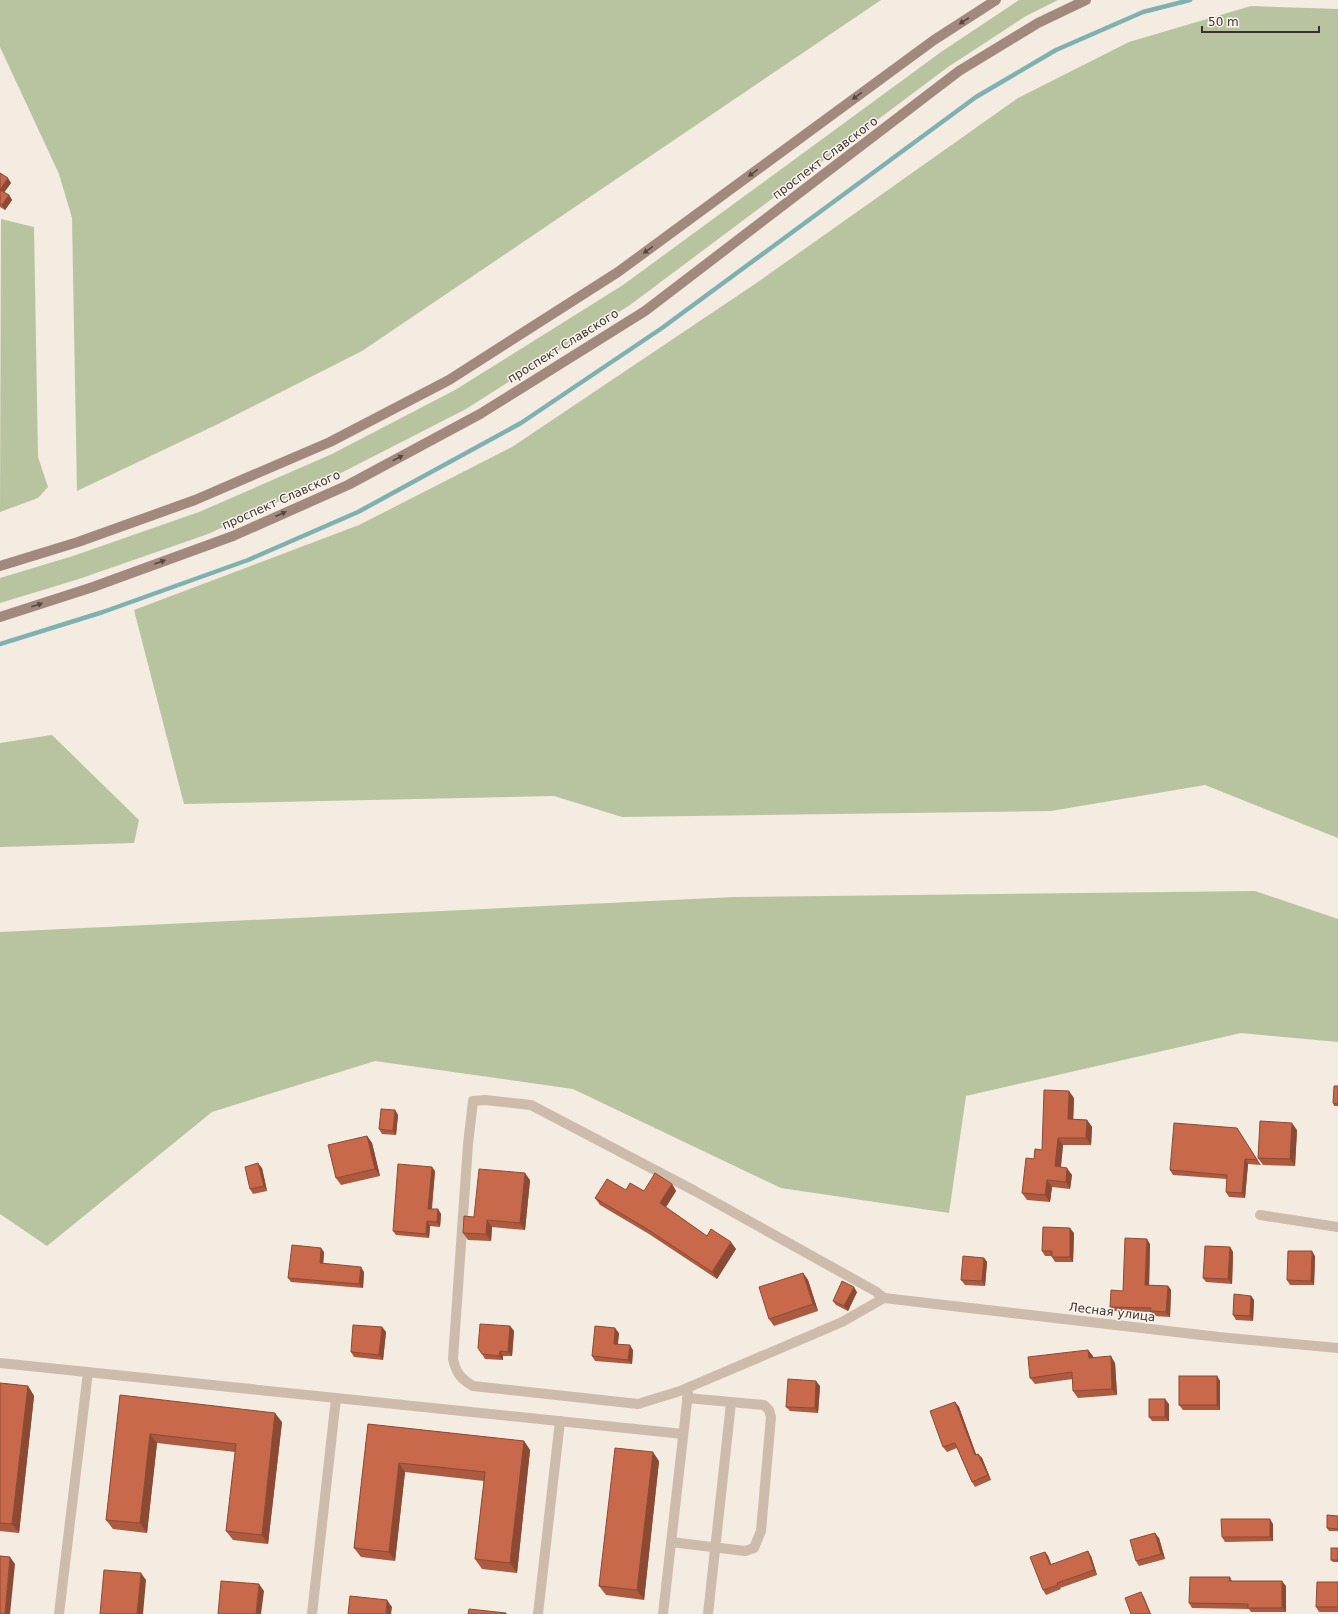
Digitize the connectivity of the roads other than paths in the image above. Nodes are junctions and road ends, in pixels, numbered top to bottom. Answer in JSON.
{"nodes":[{"id":1,"x":996,"y":0,"type":"edge"},
{"id":2,"x":1086,"y":0,"type":"edge"},
{"id":3,"x":0,"y":566,"type":"edge"},
{"id":4,"x":0,"y":617,"type":"edge"},
{"id":5,"x":1260,"y":1215,"type":"dead end"},
{"id":6,"x":1338,"y":1227,"type":"edge"},
{"id":7,"x":884,"y":1298,"type":"junction"},
{"id":8,"x":1338,"y":1348,"type":"edge"},
{"id":9,"x":0,"y":1362,"type":"edge"},
{"id":10,"x":88,"y":1372,"type":"junction"},
{"id":11,"x":688,"y":1387,"type":"junction"},
{"id":12,"x":336,"y":1398,"type":"junction"},
{"id":13,"x":687,"y":1398,"type":"junction"},
{"id":14,"x":731,"y":1403,"type":"junction"},
{"id":15,"x":560,"y":1421,"type":"junction"},
{"id":16,"x":683,"y":1434,"type":"junction"},
{"id":17,"x":671,"y":1542,"type":"junction"},
{"id":18,"x":715,"y":1548,"type":"junction"},
{"id":19,"x":59,"y":1614,"type":"edge"},
{"id":20,"x":312,"y":1614,"type":"edge"},
{"id":21,"x":538,"y":1614,"type":"edge"},
{"id":22,"x":663,"y":1614,"type":"edge"},
{"id":23,"x":708,"y":1614,"type":"edge"}],
"edges":[{"from":1,"to":3,"type":"main road","one_way":true},
{"from":4,"to":2,"type":"main road","name":"проспект Славского","one_way":true},
{"from":5,"to":6,"type":"street"},
{"from":7,"to":8,"type":"street","name":"Лесная улица"},
{"from":7,"to":11,"type":"street"},
{"from":7,"to":11,"type":"street"},
{"from":9,"to":10,"type":"street"},
{"from":10,"to":12,"type":"street"},
{"from":10,"to":19,"type":"street"},
{"from":11,"to":13,"type":"street"},
{"from":12,"to":15,"type":"street"},
{"from":12,"to":20,"type":"street"},
{"from":13,"to":14,"type":"street"},
{"from":13,"to":16,"type":"street"},
{"from":14,"to":18,"type":"street"},
{"from":14,"to":18,"type":"street"},
{"from":15,"to":16,"type":"street"},
{"from":15,"to":21,"type":"street"},
{"from":16,"to":17,"type":"street"},
{"from":17,"to":18,"type":"street"},
{"from":17,"to":22,"type":"street"},
{"from":18,"to":23,"type":"street"}]}
